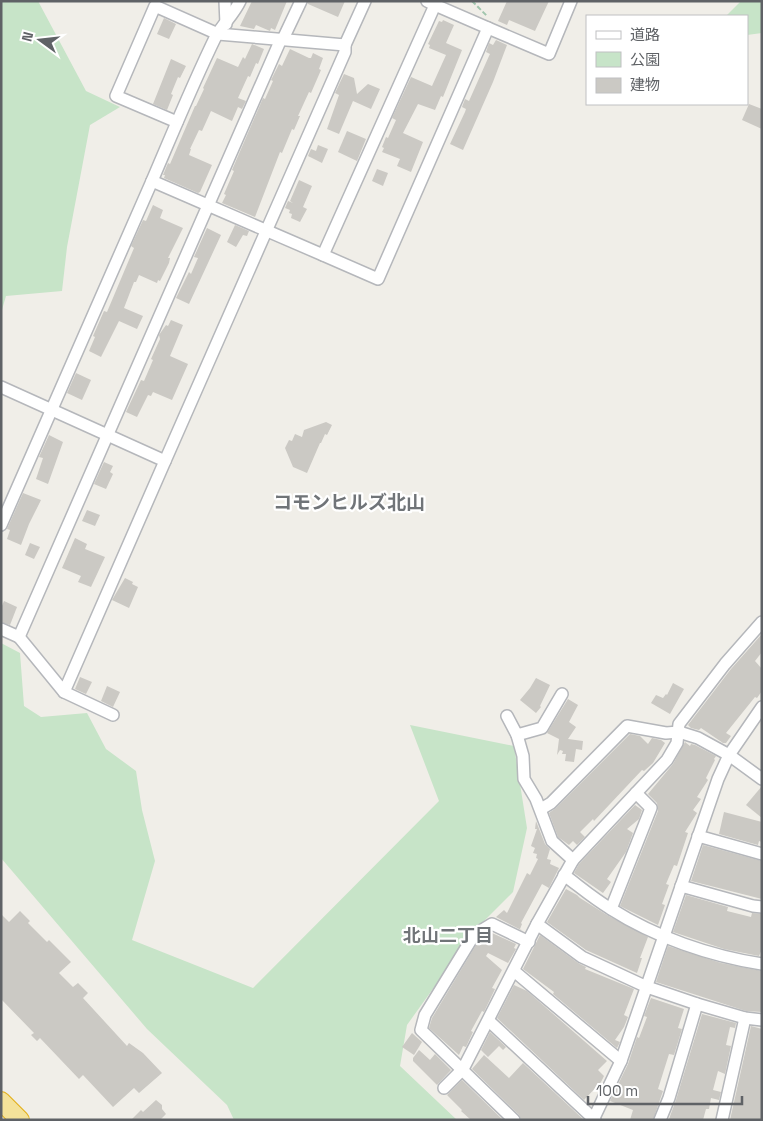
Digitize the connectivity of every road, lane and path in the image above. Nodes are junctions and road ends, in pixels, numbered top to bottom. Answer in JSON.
{"nodes":[{"id":1,"x":225,"y":1,"type":"edge"},
{"id":2,"x":240,"y":1,"type":"edge"},
{"id":3,"x":300,"y":1,"type":"edge"},
{"id":4,"x":365,"y":1,"type":"edge"},
{"id":5,"x":571,"y":1,"type":"edge"},
{"id":6,"x":431,"y":3,"type":"edge"},
{"id":7,"x":156,"y":4,"type":"edge"},
{"id":8,"x":226,"y":24,"type":"junction"},
{"id":9,"x":488,"y":28,"type":"junction"},
{"id":10,"x":218,"y":34,"type":"junction"},
{"id":11,"x":282,"y":39,"type":"junction"},
{"id":12,"x":345,"y":45,"type":"junction"},
{"id":13,"x":177,"y":122,"type":"junction"},
{"id":14,"x":152,"y":181,"type":"junction"},
{"id":15,"x":208,"y":205,"type":"junction"},
{"id":16,"x":267,"y":230,"type":"junction"},
{"id":17,"x":323,"y":255,"type":"junction"},
{"id":18,"x":1,"y":387,"type":"edge"},
{"id":19,"x":52,"y":409,"type":"junction"},
{"id":20,"x":108,"y":434,"type":"junction"},
{"id":21,"x":165,"y":461,"type":"junction"},
{"id":22,"x":1,"y":525,"type":"edge"},
{"id":23,"x":762,"y":622,"type":"edge"},
{"id":24,"x":1,"y":629,"type":"edge"},
{"id":25,"x":18,"y":637,"type":"junction"},
{"id":26,"x":64,"y":692,"type":"junction"},
{"id":27,"x":562,"y":694,"type":"dead end"},
{"id":28,"x":762,"y":707,"type":"edge"},
{"id":29,"x":112,"y":715,"type":"dead end"},
{"id":30,"x":506,"y":716,"type":"dead end"},
{"id":31,"x":679,"y":732,"type":"junction"},
{"id":32,"x":517,"y":735,"type":"junction"},
{"id":33,"x":729,"y":755,"type":"junction"},
{"id":34,"x":762,"y":780,"type":"edge"},
{"id":35,"x":636,"y":793,"type":"junction"},
{"id":36,"x":541,"y":809,"type":"junction"},
{"id":37,"x":698,"y":836,"type":"junction"},
{"id":38,"x":762,"y":854,"type":"edge"},
{"id":39,"x":573,"y":860,"type":"junction"},
{"id":40,"x":564,"y":874,"type":"junction"},
{"id":41,"x":681,"y":886,"type":"junction"},
{"id":42,"x":762,"y":907,"type":"edge"},
{"id":43,"x":610,"y":909,"type":"junction"},
{"id":44,"x":537,"y":924,"type":"junction"},
{"id":45,"x":664,"y":937,"type":"junction"},
{"id":46,"x":528,"y":942,"type":"junction"},
{"id":47,"x":762,"y":964,"type":"edge"},
{"id":48,"x":514,"y":971,"type":"junction"},
{"id":49,"x":647,"y":987,"type":"junction"},
{"id":50,"x":697,"y":1004,"type":"junction"},
{"id":51,"x":745,"y":1018,"type":"junction"},
{"id":52,"x":489,"y":1020,"type":"junction"},
{"id":53,"x":762,"y":1020,"type":"edge"},
{"id":54,"x":621,"y":1061,"type":"junction"},
{"id":55,"x":463,"y":1069,"type":"junction"},
{"id":56,"x":444,"y":1088,"type":"dead end"},
{"id":57,"x":1,"y":1101,"type":"edge"},
{"id":58,"x":594,"y":1119,"type":"edge"},
{"id":59,"x":20,"y":1120,"type":"edge"},
{"id":60,"x":514,"y":1120,"type":"edge"},
{"id":61,"x":660,"y":1120,"type":"edge"},
{"id":62,"x":722,"y":1120,"type":"edge"}],
"edges":[{"from":1,"to":8,"type":"street"},
{"from":2,"to":8,"type":"street"},
{"from":3,"to":11,"type":"street"},
{"from":4,"to":12,"type":"street"},
{"from":5,"to":9,"type":"street"},
{"from":6,"to":9,"type":"street"},
{"from":6,"to":17,"type":"street"},
{"from":7,"to":10,"type":"street"},
{"from":7,"to":13,"type":"street"},
{"from":8,"to":10,"type":"street"},
{"from":9,"to":17,"type":"street"},
{"from":10,"to":11,"type":"street"},
{"from":10,"to":13,"type":"street"},
{"from":11,"to":12,"type":"street"},
{"from":11,"to":15,"type":"street"},
{"from":12,"to":16,"type":"street"},
{"from":13,"to":14,"type":"street"},
{"from":14,"to":15,"type":"street"},
{"from":14,"to":19,"type":"street"},
{"from":15,"to":16,"type":"street"},
{"from":15,"to":20,"type":"street"},
{"from":16,"to":17,"type":"street"},
{"from":16,"to":21,"type":"street"},
{"from":18,"to":19,"type":"street"},
{"from":19,"to":20,"type":"street"},
{"from":19,"to":22,"type":"street"},
{"from":20,"to":21,"type":"street"},
{"from":20,"to":25,"type":"street"},
{"from":21,"to":26,"type":"street"},
{"from":23,"to":31,"type":"street"},
{"from":24,"to":25,"type":"street"},
{"from":25,"to":26,"type":"street"},
{"from":26,"to":29,"type":"street"},
{"from":27,"to":32,"type":"street"},
{"from":28,"to":33,"type":"street"},
{"from":30,"to":32,"type":"street"},
{"from":31,"to":33,"type":"street"},
{"from":31,"to":35,"type":"street"},
{"from":31,"to":36,"type":"street"},
{"from":32,"to":36,"type":"street"},
{"from":33,"to":34,"type":"street"},
{"from":33,"to":37,"type":"street"},
{"from":35,"to":39,"type":"street"},
{"from":35,"to":43,"type":"street"},
{"from":36,"to":39,"type":"street"},
{"from":37,"to":38,"type":"street"},
{"from":37,"to":41,"type":"street"},
{"from":39,"to":40,"type":"street"},
{"from":40,"to":43,"type":"street"},
{"from":40,"to":44,"type":"street"},
{"from":41,"to":42,"type":"street"},
{"from":41,"to":45,"type":"street"},
{"from":43,"to":45,"type":"street"},
{"from":44,"to":46,"type":"street"},
{"from":44,"to":49,"type":"street"},
{"from":45,"to":47,"type":"street"},
{"from":45,"to":49,"type":"street"},
{"from":46,"to":48,"type":"street"},
{"from":46,"to":55,"type":"street"},
{"from":48,"to":52,"type":"street"},
{"from":48,"to":54,"type":"street"},
{"from":49,"to":50,"type":"street"},
{"from":49,"to":54,"type":"street"},
{"from":50,"to":51,"type":"street"},
{"from":50,"to":61,"type":"street"},
{"from":51,"to":53,"type":"street"},
{"from":51,"to":62,"type":"street"},
{"from":52,"to":55,"type":"street"},
{"from":52,"to":58,"type":"street"},
{"from":54,"to":58,"type":"street"},
{"from":55,"to":56,"type":"street"},
{"from":55,"to":60,"type":"street"},
{"from":57,"to":59,"type":"highway"}]}
